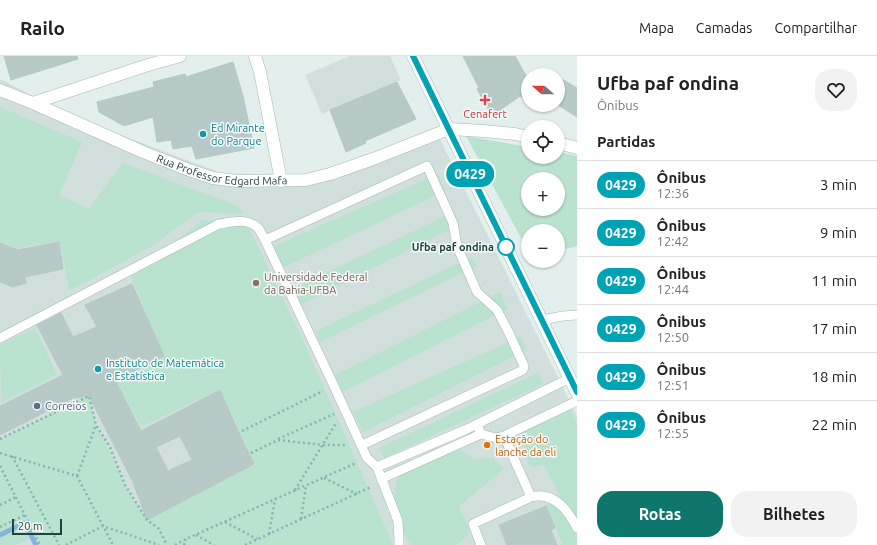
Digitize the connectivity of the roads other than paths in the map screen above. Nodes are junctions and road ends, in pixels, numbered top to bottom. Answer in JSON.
{"nodes":[{"id":1,"x":180,"y":56,"type":"edge"},
{"id":2,"x":255,"y":56,"type":"edge"},
{"id":3,"x":412,"y":56,"type":"edge"},
{"id":4,"x":0,"y":90,"type":"edge"},
{"id":5,"x":33,"y":103,"type":"junction"},
{"id":6,"x":449,"y":130,"type":"junction"},
{"id":7,"x":521,"y":135,"type":"edge"},
{"id":8,"x":565,"y":145,"type":"edge"},
{"id":9,"x":577,"y":148,"type":"edge"},
{"id":10,"x":281,"y":181,"type":"junction"},
{"id":11,"x":265,"y":240,"type":"junction"},
{"id":12,"x":577,"y":315,"type":"edge"},
{"id":13,"x":542,"y":320,"type":"junction"},
{"id":14,"x":0,"y":338,"type":"edge"},
{"id":15,"x":570,"y":378,"type":"junction"},
{"id":16,"x":577,"y":392,"type":"edge"},
{"id":17,"x":577,"y":401,"type":"edge"},
{"id":18,"x":477,"y":424,"type":"junction"},
{"id":19,"x":481,"y":434,"type":"junction"},
{"id":20,"x":504,"y":436,"type":"junction"},
{"id":21,"x":362,"y":445,"type":"junction"},
{"id":22,"x":377,"y":467,"type":"junction"},
{"id":23,"x":382,"y":481,"type":"junction"},
{"id":24,"x":531,"y":497,"type":"junction"},
{"id":25,"x":577,"y":528,"type":"edge"},
{"id":26,"x":399,"y":545,"type":"edge"},
{"id":27,"x":481,"y":545,"type":"edge"}],
"edges":[{"from":1,"to":5,"type":"street"},
{"from":2,"to":10,"type":"street"},
{"from":3,"to":6,"type":"street"},
{"from":4,"to":5,"type":"street","name":"Rua Professor Edgard Mafa"},
{"from":5,"to":10,"type":"street","name":"Rua Professor Edgard Mafa"},
{"from":6,"to":7,"type":"street"},
{"from":6,"to":10,"type":"street","name":"Rua Professor Edgard Mafa"},
{"from":6,"to":13,"type":"street"},
{"from":8,"to":9,"type":"street"},
{"from":11,"to":14,"type":"lane"},
{"from":11,"to":21,"type":"lane"},
{"from":11,"to":21,"type":"lane"},
{"from":12,"to":13,"type":"lane"},
{"from":13,"to":15,"type":"street"},
{"from":15,"to":16,"type":"street"},
{"from":15,"to":18,"type":"lane"},
{"from":17,"to":20,"type":"lane"},
{"from":18,"to":19,"type":"lane"},
{"from":18,"to":22,"type":"lane"},
{"from":19,"to":20,"type":"lane"},
{"from":19,"to":23,"type":"lane"},
{"from":20,"to":24,"type":"lane"},
{"from":21,"to":22,"type":"lane"},
{"from":22,"to":23,"type":"lane"},
{"from":23,"to":26,"type":"lane"},
{"from":24,"to":25,"type":"lane"},
{"from":24,"to":27,"type":"lane"}]}
